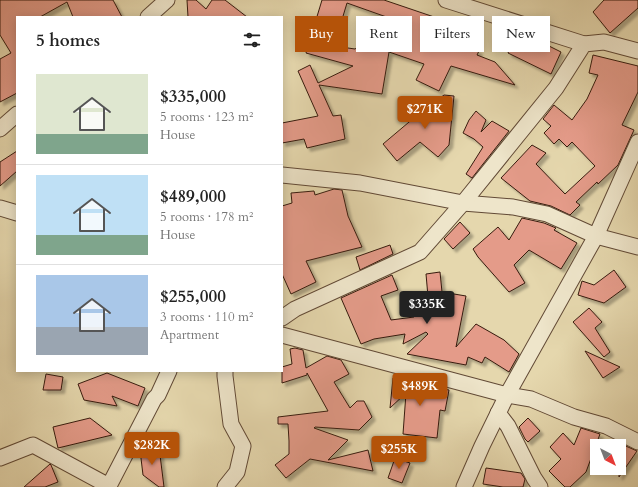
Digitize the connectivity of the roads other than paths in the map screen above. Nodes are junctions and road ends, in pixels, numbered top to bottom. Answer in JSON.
{"nodes":[{"id":1,"x":446,"y":0,"type":"edge"},
{"id":2,"x":584,"y":44,"type":"junction"},
{"id":3,"x":638,"y":51,"type":"edge"},
{"id":4,"x":16,"y":115,"type":"edge"},
{"id":5,"x":0,"y":129,"type":"edge"},
{"id":6,"x":638,"y":142,"type":"edge"},
{"id":7,"x":283,"y":175,"type":"edge"},
{"id":8,"x":463,"y":203,"type":"junction"},
{"id":9,"x":0,"y":208,"type":"edge"},
{"id":10,"x":16,"y":214,"type":"edge"},
{"id":11,"x":596,"y":236,"type":"junction"},
{"id":12,"x":638,"y":248,"type":"edge"},
{"id":13,"x":283,"y":317,"type":"edge"},
{"id":14,"x":283,"y":335,"type":"edge"},
{"id":15,"x":169,"y":372,"type":"edge"},
{"id":16,"x":225,"y":372,"type":"edge"},
{"id":17,"x":507,"y":395,"type":"junction"},
{"id":18,"x":498,"y":413,"type":"junction"},
{"id":19,"x":638,"y":442,"type":"edge"},
{"id":20,"x":0,"y":458,"type":"edge"},
{"id":21,"x":108,"y":487,"type":"edge"},
{"id":22,"x":225,"y":487,"type":"edge"},
{"id":23,"x":464,"y":487,"type":"edge"},
{"id":24,"x":540,"y":487,"type":"edge"}],
"edges":[{"from":1,"to":2,"type":"street"},
{"from":2,"to":3,"type":"street"},
{"from":2,"to":8,"type":"street"},
{"from":4,"to":5,"type":"street"},
{"from":6,"to":11,"type":"street"},
{"from":7,"to":8,"type":"street"},
{"from":8,"to":11,"type":"street"},
{"from":8,"to":13,"type":"street"},
{"from":9,"to":10,"type":"street"},
{"from":11,"to":12,"type":"street"},
{"from":11,"to":17,"type":"street"},
{"from":14,"to":17,"type":"street"},
{"from":15,"to":21,"type":"street"},
{"from":16,"to":22,"type":"street"},
{"from":17,"to":18,"type":"street"},
{"from":17,"to":19,"type":"street"},
{"from":18,"to":23,"type":"street"},
{"from":18,"to":24,"type":"street"},
{"from":20,"to":21,"type":"street"}]}
